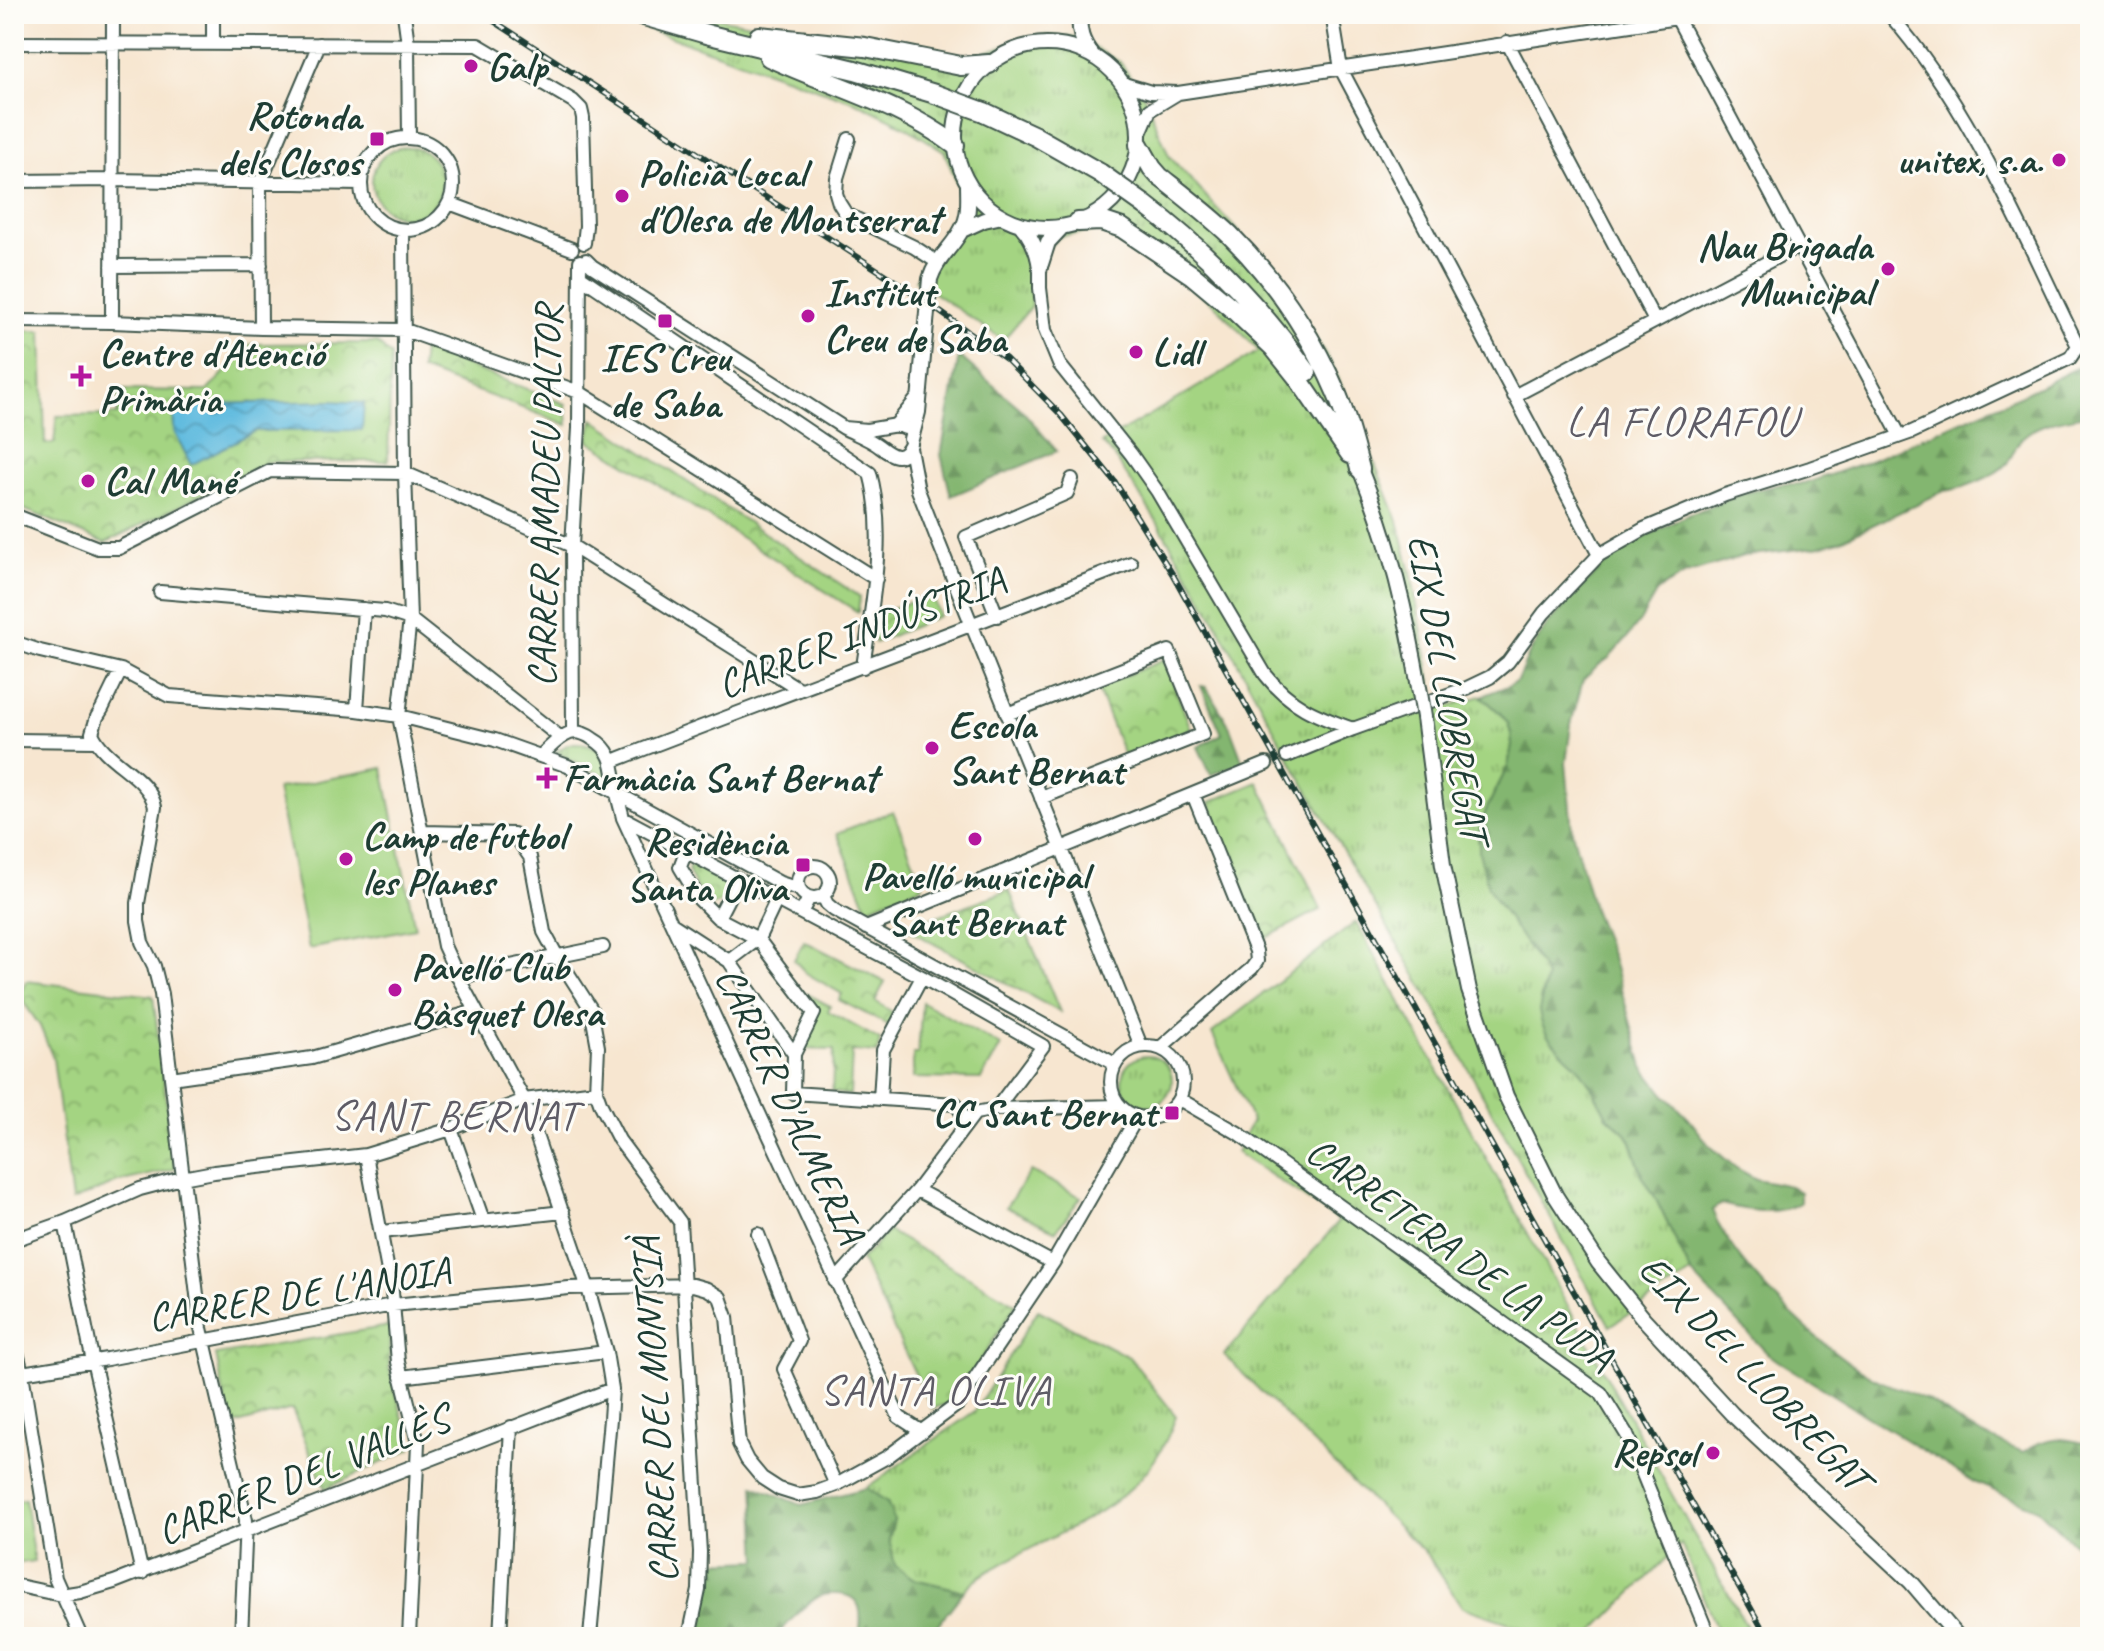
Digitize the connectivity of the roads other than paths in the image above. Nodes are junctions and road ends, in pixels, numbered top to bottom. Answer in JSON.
{"nodes":[{"id":1,"x":113,"y":14,"type":"edge"},
{"id":2,"x":213,"y":14,"type":"edge"},
{"id":3,"x":404,"y":14,"type":"edge"},
{"id":4,"x":637,"y":14,"type":"edge"},
{"id":5,"x":1079,"y":14,"type":"edge"},
{"id":6,"x":1332,"y":14,"type":"edge"},
{"id":7,"x":1691,"y":14,"type":"edge"},
{"id":8,"x":1889,"y":14,"type":"edge"},
{"id":9,"x":1677,"y":18,"type":"junction"},
{"id":10,"x":710,"y":35,"type":"junction"},
{"id":11,"x":730,"y":40,"type":"junction"},
{"id":12,"x":1507,"y":42,"type":"junction"},
{"id":13,"x":14,"y":43,"type":"edge"},
{"id":14,"x":113,"y":44,"type":"junction"},
{"id":15,"x":213,"y":44,"type":"junction"},
{"id":16,"x":319,"y":44,"type":"junction"},
{"id":17,"x":408,"y":44,"type":"junction"},
{"id":18,"x":1051,"y":44,"type":"junction"},
{"id":19,"x":1092,"y":55,"type":"junction"},
{"id":20,"x":989,"y":64,"type":"junction"},
{"id":21,"x":1341,"y":69,"type":"junction"},
{"id":22,"x":1124,"y":84,"type":"junction"},
{"id":23,"x":1178,"y":93,"type":"junction"},
{"id":24,"x":409,"y":138,"type":"junction"},
{"id":25,"x":849,"y":139,"type":"dead end"},
{"id":26,"x":1139,"y":139,"type":"junction"},
{"id":27,"x":955,"y":145,"type":"junction"},
{"id":28,"x":113,"y":180,"type":"junction"},
{"id":29,"x":14,"y":181,"type":"edge"},
{"id":30,"x":260,"y":183,"type":"junction"},
{"id":31,"x":968,"y":183,"type":"junction"},
{"id":32,"x":361,"y":184,"type":"junction"},
{"id":33,"x":449,"y":203,"type":"junction"},
{"id":34,"x":1002,"y":216,"type":"junction"},
{"id":35,"x":1019,"y":223,"type":"junction"},
{"id":36,"x":1070,"y":224,"type":"junction"},
{"id":37,"x":403,"y":230,"type":"junction"},
{"id":38,"x":962,"y":230,"type":"junction"},
{"id":39,"x":578,"y":246,"type":"junction"},
{"id":40,"x":1798,"y":246,"type":"junction"},
{"id":41,"x":583,"y":260,"type":"junction"},
{"id":42,"x":937,"y":262,"type":"junction"},
{"id":43,"x":261,"y":265,"type":"junction"},
{"id":44,"x":112,"y":266,"type":"junction"},
{"id":45,"x":1040,"y":268,"type":"junction"},
{"id":46,"x":581,"y":277,"type":"junction"},
{"id":47,"x":14,"y":321,"type":"edge"},
{"id":48,"x":1655,"y":321,"type":"junction"},
{"id":49,"x":112,"y":322,"type":"junction"},
{"id":50,"x":261,"y":328,"type":"junction"},
{"id":51,"x":405,"y":330,"type":"junction"},
{"id":52,"x":2084,"y":347,"type":"edge"},
{"id":53,"x":579,"y":392,"type":"junction"},
{"id":54,"x":920,"y":395,"type":"junction"},
{"id":55,"x":1514,"y":396,"type":"junction"},
{"id":56,"x":892,"y":426,"type":"junction"},
{"id":57,"x":844,"y":428,"type":"junction"},
{"id":58,"x":1900,"y":436,"type":"junction"},
{"id":59,"x":910,"y":443,"type":"junction"},
{"id":60,"x":881,"y":448,"type":"junction"},
{"id":61,"x":895,"y":456,"type":"junction"},
{"id":62,"x":1360,"y":469,"type":"junction"},
{"id":63,"x":405,"y":473,"type":"junction"},
{"id":64,"x":1072,"y":479,"type":"dead end"},
{"id":65,"x":918,"y":490,"type":"junction"},
{"id":66,"x":14,"y":515,"type":"edge"},
{"id":67,"x":572,"y":546,"type":"junction"},
{"id":68,"x":1599,"y":555,"type":"junction"},
{"id":69,"x":1131,"y":563,"type":"dead end"},
{"id":70,"x":876,"y":579,"type":"junction"},
{"id":71,"x":160,"y":592,"type":"dead end"},
{"id":72,"x":364,"y":609,"type":"junction"},
{"id":73,"x":997,"y":616,"type":"junction"},
{"id":74,"x":410,"y":619,"type":"junction"},
{"id":75,"x":972,"y":626,"type":"junction"},
{"id":76,"x":14,"y":642,"type":"edge"},
{"id":77,"x":863,"y":667,"type":"junction"},
{"id":78,"x":121,"y":670,"type":"junction"},
{"id":79,"x":799,"y":689,"type":"junction"},
{"id":80,"x":357,"y":710,"type":"junction"},
{"id":81,"x":1007,"y":714,"type":"junction"},
{"id":82,"x":399,"y":716,"type":"junction"},
{"id":83,"x":1353,"y":729,"type":"junction"},
{"id":84,"x":567,"y":735,"type":"junction"},
{"id":85,"x":14,"y":740,"type":"edge"},
{"id":86,"x":95,"y":741,"type":"junction"},
{"id":87,"x":540,"y":756,"type":"junction"},
{"id":88,"x":1287,"y":756,"type":"tunnel mouth"},
{"id":89,"x":613,"y":761,"type":"junction"},
{"id":90,"x":1266,"y":764,"type":"tunnel mouth"},
{"id":91,"x":616,"y":792,"type":"junction"},
{"id":92,"x":1193,"y":794,"type":"junction"},
{"id":93,"x":1041,"y":798,"type":"junction"},
{"id":94,"x":623,"y":818,"type":"junction"},
{"id":95,"x":424,"y":832,"type":"junction"},
{"id":96,"x":1061,"y":848,"type":"junction"},
{"id":97,"x":686,"y":851,"type":"junction"},
{"id":98,"x":760,"y":872,"type":"junction"},
{"id":99,"x":800,"y":874,"type":"junction"},
{"id":100,"x":738,"y":879,"type":"junction"},
{"id":101,"x":799,"y":889,"type":"junction"},
{"id":102,"x":816,"y":897,"type":"junction"},
{"id":103,"x":777,"y":899,"type":"junction"},
{"id":104,"x":801,"y":913,"type":"junction"},
{"id":105,"x":718,"y":918,"type":"junction"},
{"id":106,"x":672,"y":924,"type":"junction"},
{"id":107,"x":866,"y":928,"type":"junction"},
{"id":108,"x":758,"y":939,"type":"junction"},
{"id":109,"x":603,"y":947,"type":"dead end"},
{"id":110,"x":557,"y":956,"type":"junction"},
{"id":111,"x":729,"y":961,"type":"junction"},
{"id":112,"x":922,"y":977,"type":"junction"},
{"id":113,"x":459,"y":979,"type":"junction"},
{"id":114,"x":476,"y":1011,"type":"junction"},
{"id":115,"x":1141,"y":1046,"type":"junction"},
{"id":116,"x":1160,"y":1048,"type":"junction"},
{"id":117,"x":794,"y":1054,"type":"junction"},
{"id":118,"x":1115,"y":1064,"type":"junction"},
{"id":119,"x":171,"y":1078,"type":"junction"},
{"id":120,"x":596,"y":1091,"type":"junction"},
{"id":121,"x":880,"y":1099,"type":"junction"},
{"id":122,"x":1179,"y":1099,"type":"junction"},
{"id":123,"x":524,"y":1100,"type":"junction"},
{"id":124,"x":1119,"y":1106,"type":"junction"},
{"id":125,"x":996,"y":1109,"type":"junction"},
{"id":126,"x":1137,"y":1117,"type":"junction"},
{"id":127,"x":968,"y":1122,"type":"junction"},
{"id":128,"x":451,"y":1129,"type":"junction"},
{"id":129,"x":366,"y":1155,"type":"junction"},
{"id":130,"x":182,"y":1178,"type":"junction"},
{"id":131,"x":917,"y":1190,"type":"junction"},
{"id":132,"x":563,"y":1212,"type":"junction"},
{"id":133,"x":483,"y":1220,"type":"junction"},
{"id":134,"x":65,"y":1222,"type":"junction"},
{"id":135,"x":382,"y":1232,"type":"junction"},
{"id":136,"x":758,"y":1234,"type":"dead end"},
{"id":137,"x":14,"y":1240,"type":"edge"},
{"id":138,"x":1053,"y":1263,"type":"junction"},
{"id":139,"x":835,"y":1281,"type":"junction"},
{"id":140,"x":685,"y":1284,"type":"junction"},
{"id":141,"x":588,"y":1288,"type":"junction"},
{"id":142,"x":393,"y":1305,"type":"junction"},
{"id":143,"x":14,"y":1340,"type":"edge"},
{"id":144,"x":203,"y":1341,"type":"junction"},
{"id":145,"x":606,"y":1352,"type":"junction"},
{"id":146,"x":94,"y":1361,"type":"junction"},
{"id":147,"x":22,"y":1373,"type":"junction"},
{"id":148,"x":401,"y":1377,"type":"junction"},
{"id":149,"x":612,"y":1389,"type":"junction"},
{"id":150,"x":511,"y":1427,"type":"junction"},
{"id":151,"x":922,"y":1432,"type":"junction"},
{"id":152,"x":418,"y":1464,"type":"junction"},
{"id":153,"x":836,"y":1485,"type":"junction"},
{"id":154,"x":246,"y":1532,"type":"junction"},
{"id":155,"x":142,"y":1573,"type":"junction"},
{"id":156,"x":14,"y":1585,"type":"edge"},
{"id":157,"x":61,"y":1595,"type":"junction"},
{"id":158,"x":81,"y":1637,"type":"edge"},
{"id":159,"x":241,"y":1637,"type":"edge"},
{"id":160,"x":409,"y":1637,"type":"edge"},
{"id":161,"x":500,"y":1637,"type":"edge"},
{"id":162,"x":590,"y":1637,"type":"edge"},
{"id":163,"x":689,"y":1637,"type":"edge"},
{"id":164,"x":1709,"y":1637,"type":"edge"},
{"id":165,"x":1958,"y":1637,"type":"edge"}],
"edges":[{"from":1,"to":14,"type":"street"},
{"from":2,"to":15,"type":"street"},
{"from":3,"to":17,"type":"street"},
{"from":4,"to":10,"type":"highway","name":"EIX DEL LLOBREGAT"},
{"from":5,"to":18,"type":"main road"},
{"from":5,"to":19,"type":"main road"},
{"from":6,"to":21,"type":"street"},
{"from":7,"to":9,"type":"street"},
{"from":8,"to":52,"type":"street"},
{"from":9,"to":12,"type":"street"},
{"from":9,"to":40,"type":"street"},
{"from":10,"to":11,"type":"highway","name":"EIX DEL LLOBREGAT"},
{"from":10,"to":20,"type":"highway"},
{"from":11,"to":27,"type":"highway"},
{"from":11,"to":62,"type":"highway","name":"EIX DEL LLOBREGAT","bridge":true},
{"from":12,"to":21,"type":"street"},
{"from":12,"to":48,"type":"street"},
{"from":13,"to":14,"type":"street"},
{"from":14,"to":15,"type":"street"},
{"from":14,"to":28,"type":"street"},
{"from":15,"to":16,"type":"street"},
{"from":16,"to":17,"type":"street"},
{"from":16,"to":30,"type":"street"},
{"from":17,"to":24,"type":"street"},
{"from":17,"to":39,"type":"street"},
{"from":18,"to":19,"type":"main road"},
{"from":18,"to":20,"type":"main road"},
{"from":19,"to":22,"type":"main road"},
{"from":20,"to":27,"type":"main road"},
{"from":21,"to":23,"type":"street"},
{"from":21,"to":55,"type":"street"},
{"from":22,"to":23,"type":"street"},
{"from":22,"to":26,"type":"main road"},
{"from":23,"to":26,"type":"street"},
{"from":24,"to":32,"type":"street"},
{"from":24,"to":33,"type":"street"},
{"from":25,"to":42,"type":"street"},
{"from":26,"to":36,"type":"main road"},
{"from":26,"to":62,"type":"highway"},
{"from":27,"to":31,"type":"main road"},
{"from":28,"to":29,"type":"street"},
{"from":28,"to":30,"type":"street"},
{"from":28,"to":44,"type":"street"},
{"from":30,"to":32,"type":"street"},
{"from":30,"to":43,"type":"street"},
{"from":31,"to":34,"type":"main road"},
{"from":31,"to":38,"type":"main road"},
{"from":32,"to":37,"type":"street"},
{"from":33,"to":37,"type":"street"},
{"from":33,"to":39,"type":"street"},
{"from":34,"to":35,"type":"main road"},
{"from":34,"to":38,"type":"main road"},
{"from":35,"to":36,"type":"main road"},
{"from":35,"to":45,"type":"main road"},
{"from":36,"to":45,"type":"main road"},
{"from":36,"to":62,"type":"highway"},
{"from":37,"to":51,"type":"street"},
{"from":38,"to":42,"type":"main road"},
{"from":39,"to":41,"type":"street","name":"CARRER AMADEU PALTOR"},
{"from":40,"to":48,"type":"street"},
{"from":40,"to":58,"type":"street"},
{"from":41,"to":46,"type":"street","name":"CARRER AMADEU PALTOR"},
{"from":41,"to":57,"type":"street"},
{"from":42,"to":54,"type":"main road"},
{"from":43,"to":44,"type":"street"},
{"from":43,"to":50,"type":"street"},
{"from":44,"to":49,"type":"street"},
{"from":45,"to":83,"type":"street"},
{"from":46,"to":53,"type":"street","name":"CARRER AMADEU PALTOR"},
{"from":46,"to":70,"type":"street"},
{"from":47,"to":49,"type":"street"},
{"from":48,"to":55,"type":"street"},
{"from":49,"to":50,"type":"street"},
{"from":50,"to":51,"type":"street"},
{"from":51,"to":53,"type":"street"},
{"from":51,"to":63,"type":"street"},
{"from":52,"to":58,"type":"street"},
{"from":53,"to":67,"type":"street","name":"CARRER AMADEU PALTOR"},
{"from":53,"to":70,"type":"street"},
{"from":54,"to":56,"type":"main road"},
{"from":54,"to":59,"type":"main road"},
{"from":55,"to":68,"type":"street"},
{"from":56,"to":57,"type":"street"},
{"from":56,"to":59,"type":"street"},
{"from":56,"to":60,"type":"street"},
{"from":57,"to":60,"type":"street"},
{"from":58,"to":68,"type":"street"},
{"from":59,"to":61,"type":"street"},
{"from":59,"to":65,"type":"street"},
{"from":60,"to":61,"type":"street"},
{"from":61,"to":65,"type":"street"},
{"from":62,"to":165,"type":"main road","name":"EIX DEL LLOBREGAT","bridge":true},
{"from":63,"to":66,"type":"street"},
{"from":63,"to":67,"type":"street"},
{"from":63,"to":74,"type":"street"},
{"from":64,"to":73,"type":"street"},
{"from":65,"to":75,"type":"street"},
{"from":67,"to":79,"type":"street"},
{"from":67,"to":84,"type":"street","name":"CARRER AMADEU PALTOR"},
{"from":68,"to":83,"type":"street"},
{"from":69,"to":73,"type":"street","name":"CARRER INDÚSTRIA"},
{"from":70,"to":77,"type":"street"},
{"from":71,"to":72,"type":"street"},
{"from":72,"to":74,"type":"street"},
{"from":72,"to":80,"type":"street"},
{"from":73,"to":75,"type":"street","name":"CARRER INDÚSTRIA"},
{"from":74,"to":82,"type":"street"},
{"from":74,"to":84,"type":"street"},
{"from":75,"to":77,"type":"street","name":"CARRER INDÚSTRIA"},
{"from":75,"to":81,"type":"street"},
{"from":76,"to":78,"type":"street"},
{"from":77,"to":79,"type":"street","name":"CARRER INDÚSTRIA"},
{"from":78,"to":80,"type":"street"},
{"from":78,"to":86,"type":"street"},
{"from":79,"to":89,"type":"street","name":"CARRER INDÚSTRIA"},
{"from":80,"to":82,"type":"street"},
{"from":81,"to":93,"type":"street"},
{"from":81,"to":93,"type":"street"},
{"from":82,"to":87,"type":"street"},
{"from":82,"to":95,"type":"street"},
{"from":83,"to":88,"type":"street"},
{"from":84,"to":87,"type":"street"},
{"from":84,"to":89,"type":"street"},
{"from":85,"to":86,"type":"street"},
{"from":86,"to":119,"type":"street"},
{"from":87,"to":91,"type":"street"},
{"from":89,"to":91,"type":"street","name":"CARRER D'ALMERIA"},
{"from":90,"to":92,"type":"street"},
{"from":91,"to":94,"type":"street","name":"CARRER D'ALMERIA"},
{"from":91,"to":98,"type":"street"},
{"from":92,"to":96,"type":"street"},
{"from":92,"to":116,"type":"street"},
{"from":93,"to":96,"type":"street"},
{"from":94,"to":97,"type":"street"},
{"from":94,"to":106,"type":"street","name":"CARRER D'ALMERIA"},
{"from":95,"to":110,"type":"street","name":"CARRER DEL MONTSIÀ"},
{"from":95,"to":113,"type":"street"},
{"from":96,"to":107,"type":"street"},
{"from":96,"to":115,"type":"street"},
{"from":97,"to":100,"type":"street"},
{"from":97,"to":105,"type":"street"},
{"from":98,"to":99,"type":"street"},
{"from":98,"to":101,"type":"street"},
{"from":99,"to":101,"type":"street"},
{"from":99,"to":102,"type":"street"},
{"from":100,"to":103,"type":"street"},
{"from":100,"to":105,"type":"street"},
{"from":101,"to":102,"type":"street"},
{"from":102,"to":104,"type":"street"},
{"from":102,"to":107,"type":"street"},
{"from":103,"to":104,"type":"street"},
{"from":103,"to":108,"type":"street"},
{"from":104,"to":112,"type":"street"},
{"from":105,"to":108,"type":"street"},
{"from":106,"to":111,"type":"street"},
{"from":106,"to":139,"type":"street","name":"CARRER D'ALMERIA"},
{"from":107,"to":118,"type":"street"},
{"from":108,"to":111,"type":"street"},
{"from":108,"to":117,"type":"street"},
{"from":109,"to":110,"type":"street"},
{"from":110,"to":113,"type":"street"},
{"from":110,"to":120,"type":"street","name":"CARRER DEL MONTSIÀ"},
{"from":111,"to":117,"type":"street"},
{"from":112,"to":121,"type":"street"},
{"from":112,"to":125,"type":"street"},
{"from":113,"to":114,"type":"street"},
{"from":114,"to":119,"type":"street"},
{"from":114,"to":123,"type":"street"},
{"from":115,"to":116,"type":"street"},
{"from":115,"to":118,"type":"street"},
{"from":116,"to":122,"type":"street"},
{"from":117,"to":121,"type":"street"},
{"from":118,"to":124,"type":"street"},
{"from":119,"to":130,"type":"street"},
{"from":120,"to":123,"type":"street"},
{"from":120,"to":140,"type":"street","name":"CARRER DEL MONTSIÀ"},
{"from":121,"to":127,"type":"street"},
{"from":122,"to":126,"type":"street"},
{"from":122,"to":164,"type":"street","name":"CARRETERA DE LA PUDA"},
{"from":123,"to":128,"type":"street"},
{"from":123,"to":132,"type":"street"},
{"from":124,"to":125,"type":"street"},
{"from":124,"to":126,"type":"street"},
{"from":125,"to":127,"type":"street"},
{"from":126,"to":138,"type":"street"},
{"from":127,"to":131,"type":"street"},
{"from":128,"to":129,"type":"street"},
{"from":128,"to":133,"type":"street"},
{"from":129,"to":130,"type":"street"},
{"from":129,"to":135,"type":"street"},
{"from":130,"to":134,"type":"street"},
{"from":130,"to":144,"type":"street"},
{"from":131,"to":138,"type":"street"},
{"from":131,"to":139,"type":"street"},
{"from":132,"to":133,"type":"street"},
{"from":132,"to":141,"type":"street"},
{"from":133,"to":135,"type":"street"},
{"from":134,"to":137,"type":"street"},
{"from":134,"to":146,"type":"street"},
{"from":135,"to":142,"type":"street"},
{"from":136,"to":153,"type":"street"},
{"from":138,"to":151,"type":"street"},
{"from":139,"to":151,"type":"street","name":"CARRER D'ALMERIA"},
{"from":140,"to":141,"type":"street","name":"CARRER DE L'ANOIA"},
{"from":140,"to":153,"type":"street"},
{"from":140,"to":163,"type":"street","name":"CARRER DEL MONTSIÀ"},
{"from":141,"to":142,"type":"street","name":"CARRER DE L'ANOIA"},
{"from":141,"to":145,"type":"street"},
{"from":142,"to":144,"type":"street","name":"CARRER DE L'ANOIA"},
{"from":142,"to":148,"type":"street"},
{"from":143,"to":147,"type":"street"},
{"from":144,"to":146,"type":"street","name":"CARRER DE L'ANOIA"},
{"from":144,"to":154,"type":"street"},
{"from":145,"to":148,"type":"street"},
{"from":145,"to":149,"type":"street"},
{"from":146,"to":147,"type":"street","name":"CARRER DE L'ANOIA"},
{"from":146,"to":155,"type":"street"},
{"from":147,"to":157,"type":"street"},
{"from":148,"to":152,"type":"street"},
{"from":149,"to":150,"type":"street","name":"CARRER DEL VALLÈS"},
{"from":149,"to":162,"type":"street"},
{"from":150,"to":152,"type":"street","name":"CARRER DEL VALLÈS"},
{"from":150,"to":161,"type":"street"},
{"from":151,"to":153,"type":"street"},
{"from":152,"to":154,"type":"street","name":"CARRER DEL VALLÈS"},
{"from":152,"to":160,"type":"street"},
{"from":154,"to":155,"type":"street","name":"CARRER DEL VALLÈS"},
{"from":154,"to":159,"type":"street"},
{"from":155,"to":157,"type":"street","name":"CARRER DEL VALLÈS"},
{"from":156,"to":157,"type":"street","name":"CARRER DEL VALLÈS"},
{"from":157,"to":158,"type":"street"}]}
